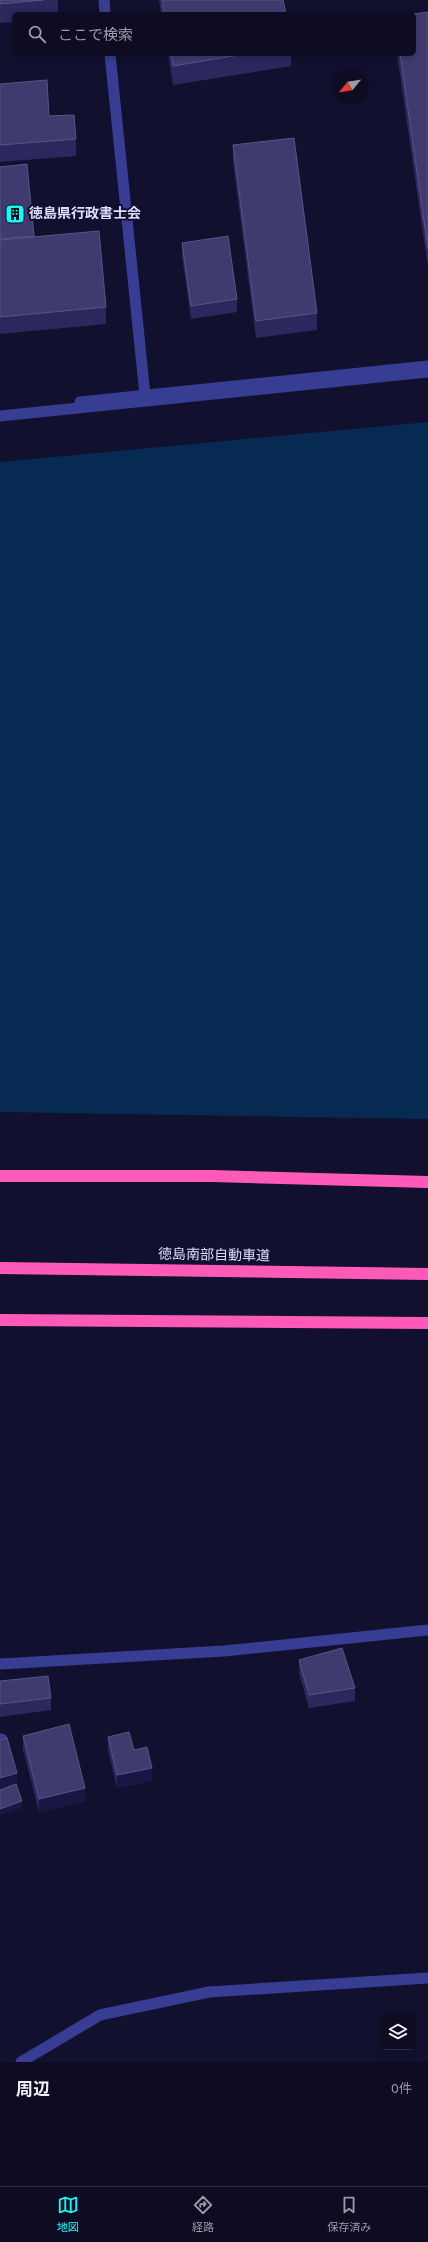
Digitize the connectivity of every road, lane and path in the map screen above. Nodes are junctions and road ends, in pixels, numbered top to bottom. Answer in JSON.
{"nodes":[{"id":1,"x":104,"y":0,"type":"edge"},
{"id":2,"x":105,"y":12,"type":"edge"},
{"id":3,"x":110,"y":56,"type":"edge"},
{"id":4,"x":428,"y":366,"type":"edge"},
{"id":5,"x":428,"y":372,"type":"edge"},
{"id":6,"x":145,"y":395,"type":"junction"},
{"id":7,"x":0,"y":411,"type":"edge"},
{"id":8,"x":0,"y":416,"type":"edge"},
{"id":9,"x":0,"y":1176,"type":"edge"},
{"id":10,"x":428,"y":1182,"type":"edge"},
{"id":11,"x":0,"y":1268,"type":"edge"},
{"id":12,"x":428,"y":1274,"type":"edge"},
{"id":13,"x":0,"y":1320,"type":"edge"},
{"id":14,"x":428,"y":1323,"type":"edge"},
{"id":15,"x":428,"y":1630,"type":"edge"},
{"id":16,"x":0,"y":1664,"type":"edge"},
{"id":17,"x":428,"y":1978,"type":"edge"},
{"id":18,"x":21,"y":2062,"type":"edge"}],
"edges":[{"from":1,"to":2,"type":"street"},
{"from":3,"to":6,"type":"street"},
{"from":4,"to":6,"type":"street"},
{"from":5,"to":8,"type":"street"},
{"from":6,"to":7,"type":"street"},
{"from":9,"to":10,"type":"highway"},
{"from":11,"to":12,"type":"highway","name":"徳島南部自動車道"},
{"from":13,"to":14,"type":"highway"},
{"from":15,"to":16,"type":"street"},
{"from":17,"to":18,"type":"street"}]}
